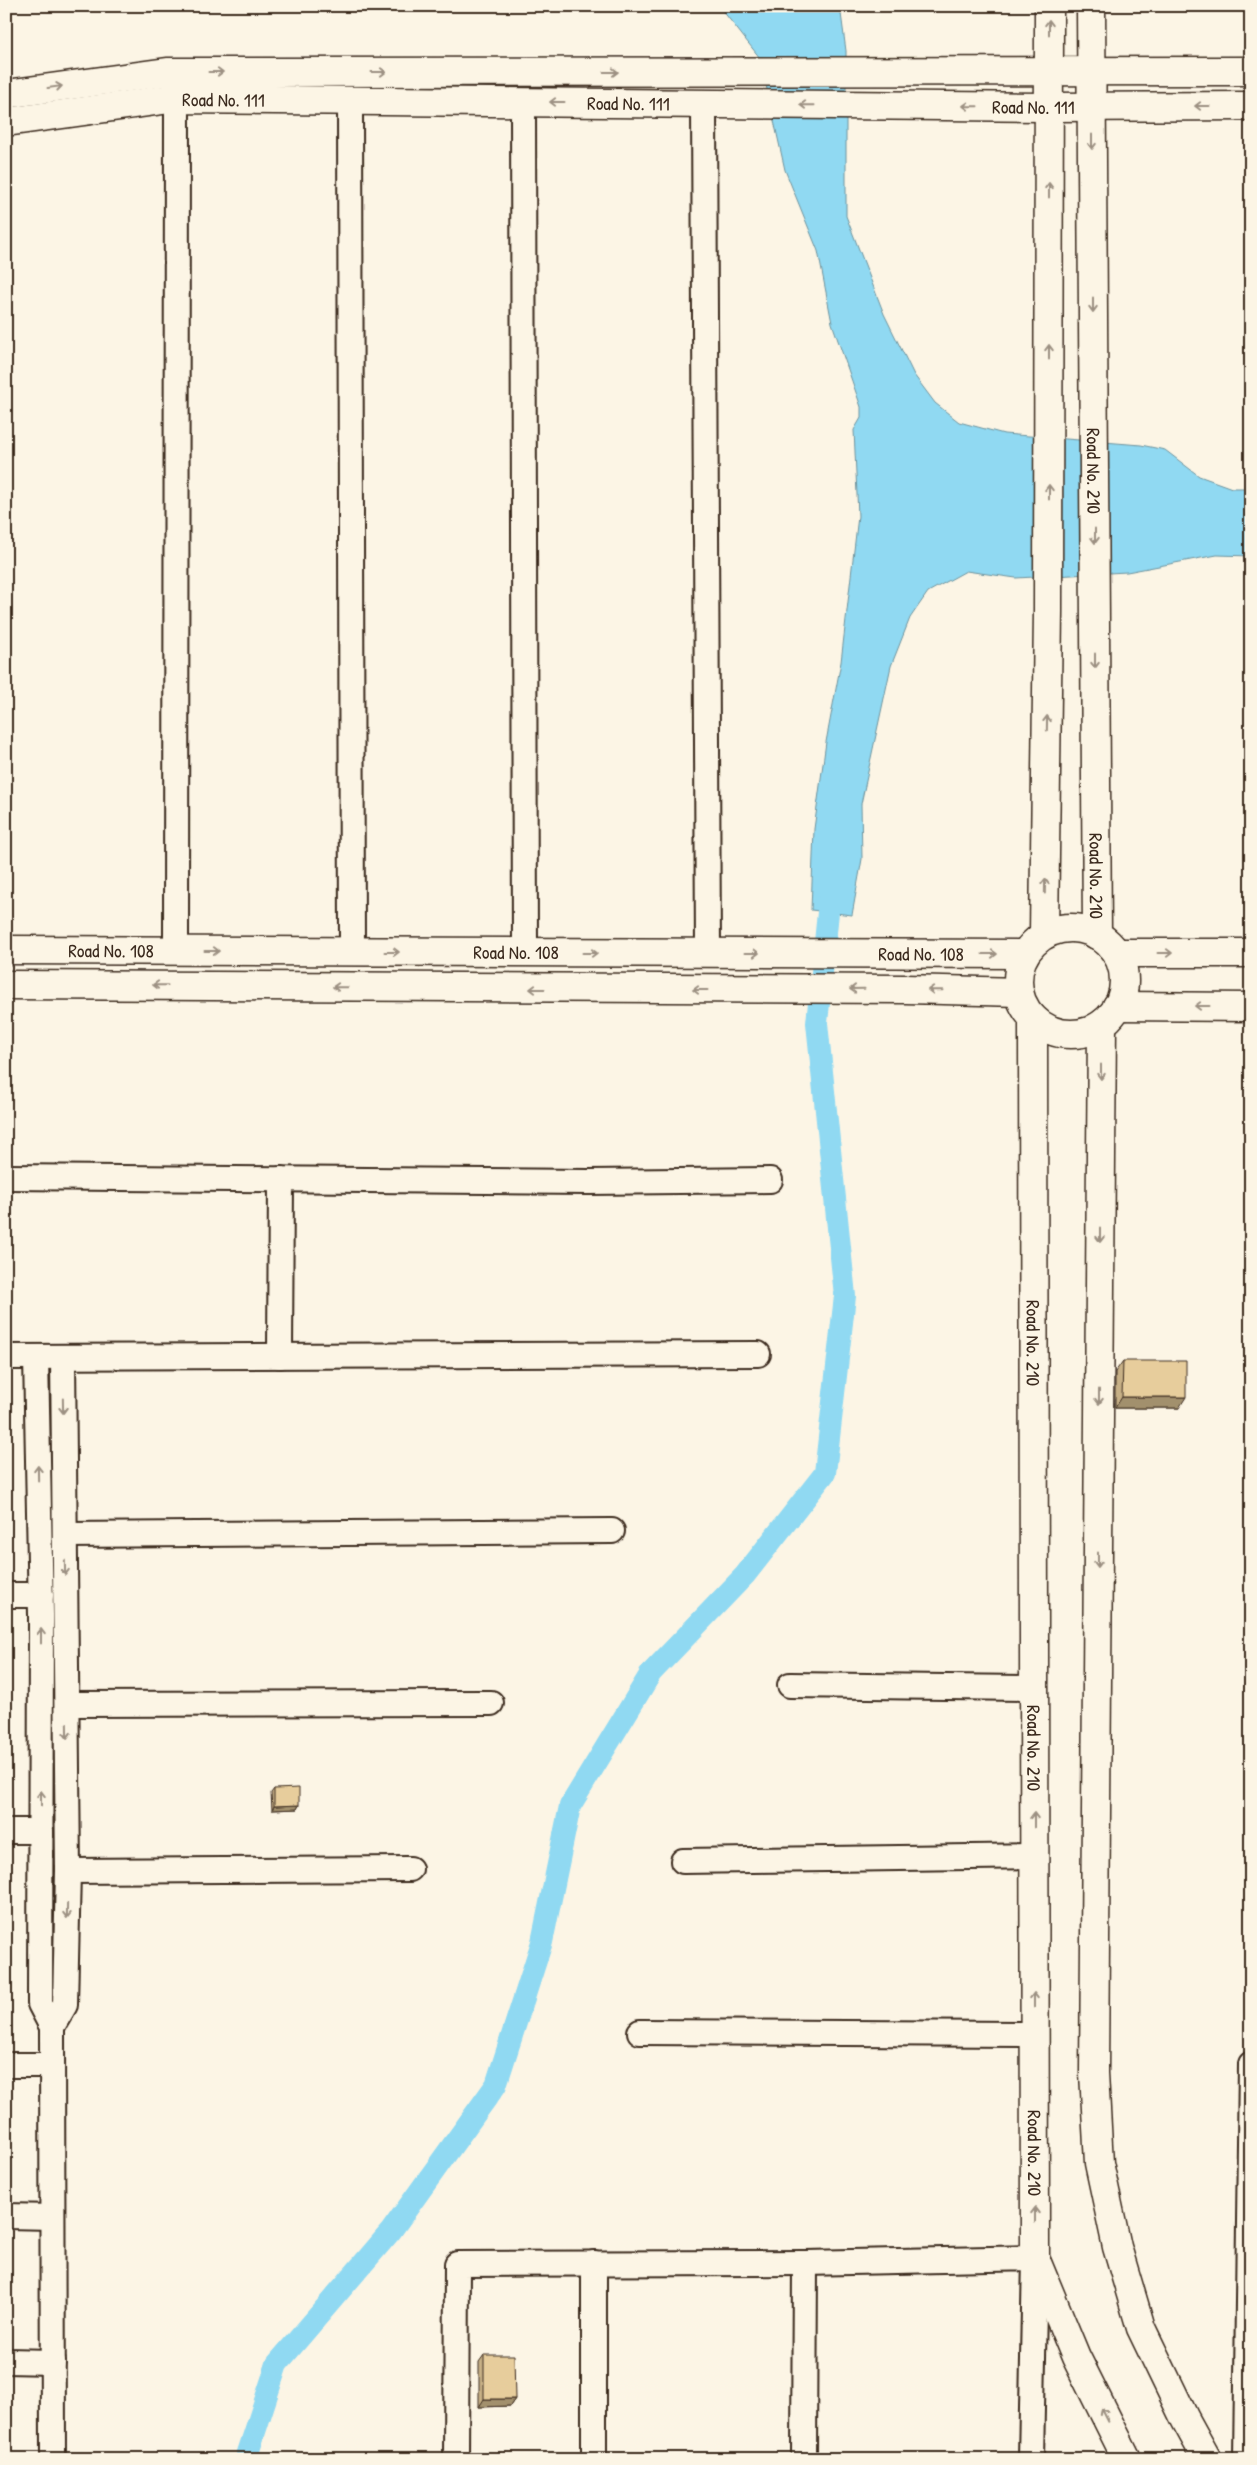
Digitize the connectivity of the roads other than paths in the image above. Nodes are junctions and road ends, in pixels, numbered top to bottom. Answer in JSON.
{"nodes":[{"id":1,"x":1049,"y":6,"type":"edge"},
{"id":2,"x":1091,"y":6,"type":"edge"},
{"id":3,"x":1092,"y":70,"type":"junction"},
{"id":4,"x":1251,"y":71,"type":"edge"},
{"id":5,"x":1049,"y":72,"type":"junction"},
{"id":6,"x":6,"y":94,"type":"edge"},
{"id":7,"x":177,"y":99,"type":"junction"},
{"id":8,"x":350,"y":100,"type":"junction"},
{"id":9,"x":523,"y":102,"type":"junction"},
{"id":10,"x":704,"y":104,"type":"junction"},
{"id":11,"x":1251,"y":106,"type":"edge"},
{"id":12,"x":1049,"y":107,"type":"junction"},
{"id":13,"x":1092,"y":107,"type":"junction"},
{"id":14,"x":6,"y":122,"type":"edge"},
{"id":15,"x":1044,"y":935,"type":"junction"},
{"id":16,"x":1107,"y":944,"type":"junction"},
{"id":17,"x":6,"y":950,"type":"edge"},
{"id":18,"x":176,"y":951,"type":"junction"},
{"id":19,"x":352,"y":951,"type":"junction"},
{"id":20,"x":525,"y":952,"type":"junction"},
{"id":21,"x":708,"y":953,"type":"junction"},
{"id":22,"x":1251,"y":953,"type":"edge"},
{"id":23,"x":1025,"y":954,"type":"junction"},
{"id":24,"x":6,"y":985,"type":"edge"},
{"id":25,"x":1018,"y":992,"type":"junction"},
{"id":26,"x":1251,"y":1007,"type":"edge"},
{"id":27,"x":1110,"y":1015,"type":"junction"},
{"id":28,"x":1032,"y":1018,"type":"junction"},
{"id":29,"x":6,"y":1177,"type":"edge"},
{"id":30,"x":281,"y":1180,"type":"junction"},
{"id":31,"x":770,"y":1180,"type":"dead end"},
{"id":32,"x":758,"y":1354,"type":"dead end"},
{"id":33,"x":280,"y":1356,"type":"junction"},
{"id":34,"x":6,"y":1357,"type":"edge"},
{"id":35,"x":36,"y":1357,"type":"junction"},
{"id":36,"x":63,"y":1357,"type":"junction"},
{"id":37,"x":612,"y":1531,"type":"dead end"},
{"id":38,"x":65,"y":1535,"type":"junction"},
{"id":39,"x":6,"y":1595,"type":"edge"},
{"id":40,"x":41,"y":1595,"type":"junction"},
{"id":41,"x":790,"y":1685,"type":"dead end"},
{"id":42,"x":1034,"y":1688,"type":"junction"},
{"id":43,"x":491,"y":1703,"type":"dead end"},
{"id":44,"x":67,"y":1704,"type":"junction"},
{"id":45,"x":41,"y":1831,"type":"junction"},
{"id":46,"x":6,"y":1832,"type":"edge"},
{"id":47,"x":1034,"y":1856,"type":"junction"},
{"id":48,"x":683,"y":1861,"type":"dead end"},
{"id":49,"x":410,"y":1869,"type":"dead end"},
{"id":50,"x":68,"y":1871,"type":"junction"},
{"id":51,"x":52,"y":2027,"type":"junction"},
{"id":52,"x":640,"y":2032,"type":"dead end"},
{"id":53,"x":1034,"y":2034,"type":"junction"},
{"id":54,"x":1251,"y":2064,"type":"edge"},
{"id":55,"x":6,"y":2065,"type":"edge"},
{"id":56,"x":52,"y":2065,"type":"junction"},
{"id":57,"x":1251,"y":2070,"type":"edge"},
{"id":58,"x":6,"y":2216,"type":"edge"},
{"id":59,"x":52,"y":2216,"type":"junction"},
{"id":60,"x":1250,"y":2224,"type":"edge"},
{"id":61,"x":1035,"y":2258,"type":"junction"},
{"id":62,"x":805,"y":2262,"type":"junction"},
{"id":63,"x":594,"y":2263,"type":"junction"},
{"id":64,"x":6,"y":2361,"type":"edge"},
{"id":65,"x":53,"y":2362,"type":"junction"},
{"id":66,"x":1249,"y":2376,"type":"edge"},
{"id":67,"x":53,"y":2459,"type":"edge"},
{"id":68,"x":456,"y":2459,"type":"edge"},
{"id":69,"x":594,"y":2459,"type":"edge"},
{"id":70,"x":804,"y":2459,"type":"edge"},
{"id":71,"x":1031,"y":2459,"type":"edge"},
{"id":72,"x":1127,"y":2459,"type":"edge"},
{"id":73,"x":1208,"y":2459,"type":"edge"},
{"id":74,"x":1246,"y":2459,"type":"edge"}],
"edges":[{"from":5,"to":1,"type":"street","one_way":true},
{"from":2,"to":3,"type":"street","name":"Road No. 210"},
{"from":3,"to":4,"type":"street","name":"Road No. 111"},
{"from":3,"to":5,"type":"street","name":"Road No. 111"},
{"from":3,"to":13,"type":"street","name":"Road No. 210"},
{"from":6,"to":5,"type":"street","name":"Road No. 111","one_way":true},
{"from":5,"to":12,"type":"street"},
{"from":7,"to":8,"type":"street","name":"Road No. 111"},
{"from":7,"to":14,"type":"street","name":"Road No. 111"},
{"from":7,"to":18,"type":"street"},
{"from":8,"to":9,"type":"street","name":"Road No. 111"},
{"from":8,"to":19,"type":"street"},
{"from":10,"to":9,"type":"street","name":"Road No. 111","one_way":true},
{"from":9,"to":20,"type":"street"},
{"from":12,"to":10,"type":"street","name":"Road No. 111","one_way":true},
{"from":10,"to":21,"type":"street"},
{"from":11,"to":13,"type":"street","name":"Road No. 111","one_way":true},
{"from":12,"to":13,"type":"street","name":"Road No. 111"},
{"from":15,"to":12,"type":"street","one_way":true},
{"from":13,"to":16,"type":"street","name":"Road No. 210","one_way":true},
{"from":15,"to":16,"type":"street","name":"Road No. 210"},
{"from":15,"to":23,"type":"street","name":"Road No. 210"},
{"from":16,"to":22,"type":"street","one_way":true},
{"from":16,"to":27,"type":"street","name":"Road No. 210"},
{"from":17,"to":18,"type":"street","name":"Road No. 108"},
{"from":18,"to":19,"type":"street","name":"Road No. 108","one_way":true},
{"from":19,"to":20,"type":"street","name":"Road No. 108","one_way":true},
{"from":20,"to":21,"type":"street","name":"Road No. 108","one_way":true},
{"from":21,"to":23,"type":"street","name":"Road No. 108","one_way":true},
{"from":23,"to":25,"type":"street"},
{"from":25,"to":24,"type":"street","name":"Road No. 108","one_way":true},
{"from":25,"to":28,"type":"street","name":"Road No. 210"},
{"from":26,"to":27,"type":"street","one_way":true},
{"from":27,"to":28,"type":"street"},
{"from":27,"to":73,"type":"street","name":"Road No. 210","one_way":true},
{"from":28,"to":42,"type":"street","name":"Road No. 210"},
{"from":29,"to":30,"type":"street"},
{"from":30,"to":31,"type":"street"},
{"from":30,"to":33,"type":"street"},
{"from":32,"to":33,"type":"street"},
{"from":33,"to":36,"type":"street"},
{"from":34,"to":35,"type":"street"},
{"from":35,"to":36,"type":"street"},
{"from":40,"to":35,"type":"street","one_way":true},
{"from":36,"to":38,"type":"street","one_way":true},
{"from":37,"to":38,"type":"street"},
{"from":38,"to":44,"type":"street","one_way":true},
{"from":39,"to":40,"type":"street"},
{"from":45,"to":40,"type":"street","one_way":true},
{"from":41,"to":42,"type":"street"},
{"from":47,"to":42,"type":"street","name":"Road No. 210","one_way":true},
{"from":43,"to":44,"type":"street"},
{"from":44,"to":50,"type":"street","one_way":true},
{"from":45,"to":46,"type":"street"},
{"from":45,"to":51,"type":"street"},
{"from":47,"to":48,"type":"street"},
{"from":53,"to":47,"type":"street","name":"Road No. 210","one_way":true},
{"from":49,"to":50,"type":"street"},
{"from":50,"to":51,"type":"street","one_way":true},
{"from":51,"to":56,"type":"street"},
{"from":52,"to":53,"type":"street"},
{"from":61,"to":53,"type":"street","name":"Road No. 210","one_way":true},
{"from":54,"to":57,"type":"street"},
{"from":55,"to":56,"type":"street"},
{"from":56,"to":59,"type":"street"},
{"from":57,"to":60,"type":"street"},
{"from":58,"to":59,"type":"street"},
{"from":59,"to":65,"type":"street"},
{"from":60,"to":66,"type":"street"},
{"from":61,"to":62,"type":"street"},
{"from":61,"to":71,"type":"street"},
{"from":72,"to":61,"type":"street","name":"Road No. 210","one_way":true},
{"from":62,"to":63,"type":"street"},
{"from":62,"to":70,"type":"street"},
{"from":63,"to":68,"type":"street"},
{"from":63,"to":69,"type":"street"},
{"from":64,"to":65,"type":"street"},
{"from":65,"to":67,"type":"street"},
{"from":66,"to":74,"type":"street"}]}
